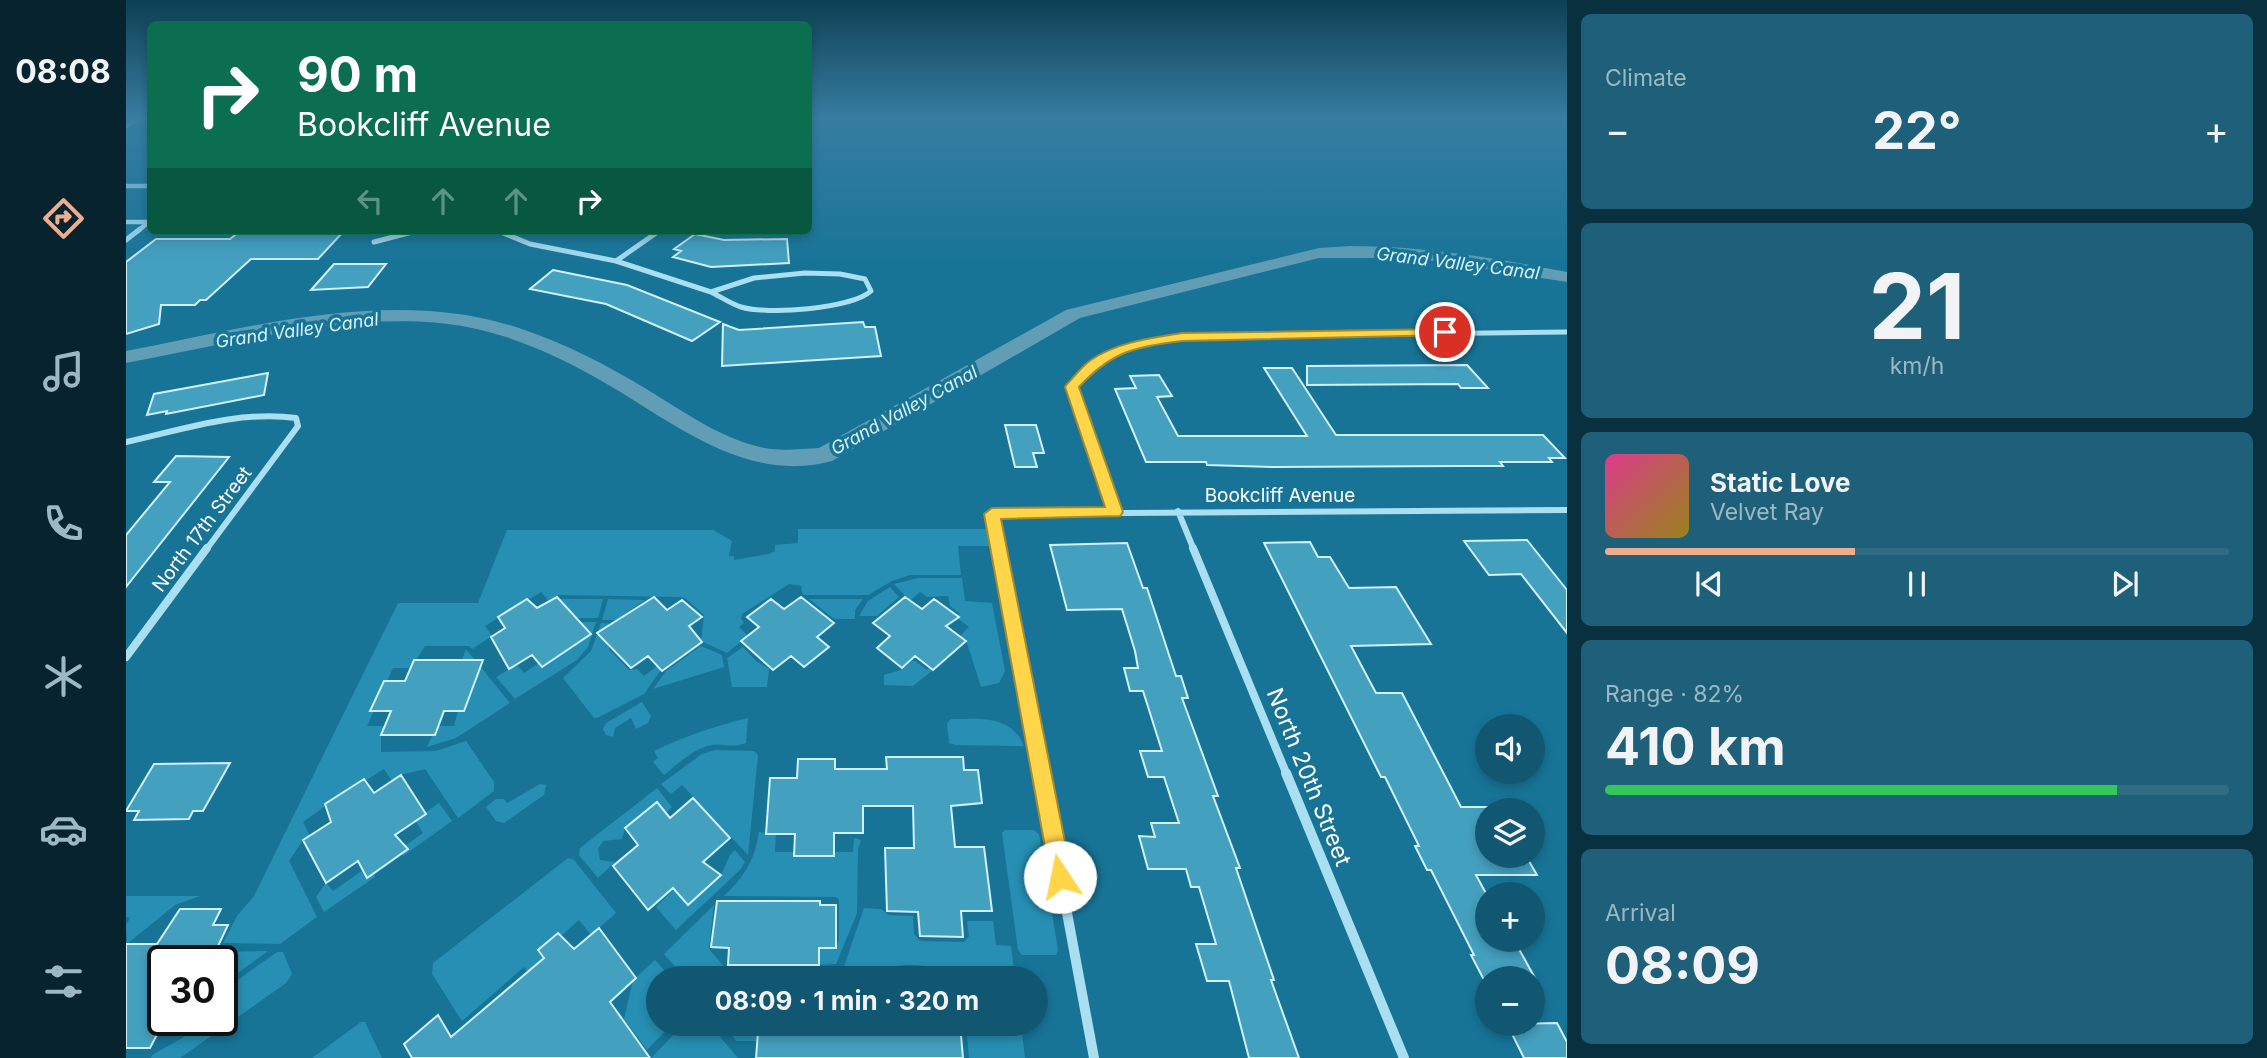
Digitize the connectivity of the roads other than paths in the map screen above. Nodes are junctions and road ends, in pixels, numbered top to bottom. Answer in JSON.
{"nodes":[{"id":1,"x":126,"y":186,"type":"edge"},
{"id":2,"x":147,"y":186,"type":"edge"},
{"id":3,"x":126,"y":222,"type":"edge"},
{"id":4,"x":147,"y":222,"type":"edge"},
{"id":5,"x":147,"y":224,"type":"edge"},
{"id":6,"x":141,"y":228,"type":"junction"},
{"id":7,"x":147,"y":228,"type":"edge"},
{"id":8,"x":402,"y":235,"type":"edge"},
{"id":9,"x":508,"y":235,"type":"edge"},
{"id":10,"x":653,"y":235,"type":"edge"},
{"id":11,"x":126,"y":240,"type":"edge"},
{"id":12,"x":374,"y":243,"type":"dead end"},
{"id":13,"x":616,"y":261,"type":"junction"},
{"id":14,"x":711,"y":292,"type":"junction"},
{"id":15,"x":1567,"y":332,"type":"edge"},
{"id":16,"x":126,"y":442,"type":"edge"},
{"id":17,"x":1563,"y":510,"type":"edge"},
{"id":18,"x":1178,"y":511,"type":"junction"},
{"id":19,"x":1115,"y":512,"type":"junction"},
{"id":20,"x":1567,"y":520,"type":"edge"},
{"id":21,"x":126,"y":657,"type":"edge"},
{"id":22,"x":1094,"y":1058,"type":"edge"},
{"id":23,"x":1404,"y":1058,"type":"edge"}],
"edges":[{"from":1,"to":2,"type":"street"},
{"from":3,"to":4,"type":"street"},
{"from":5,"to":6,"type":"street"},
{"from":6,"to":7,"type":"street"},
{"from":6,"to":11,"type":"street"},
{"from":8,"to":12,"type":"street"},
{"from":9,"to":13,"type":"street"},
{"from":10,"to":13,"type":"street"},
{"from":13,"to":14,"type":"street"},
{"from":14,"to":14,"type":"street"},
{"from":15,"to":19,"type":"street"},
{"from":16,"to":21,"type":"street","name":"North 17th Street"},
{"from":17,"to":18,"type":"street","name":"Bookcliff Avenue"},
{"from":17,"to":20,"type":"street"},
{"from":18,"to":19,"type":"street","name":"Bookcliff Avenue"},
{"from":18,"to":23,"type":"street","name":"North 20th Street"},
{"from":19,"to":22,"type":"street","name":"Bookcliff Avenue"}]}
